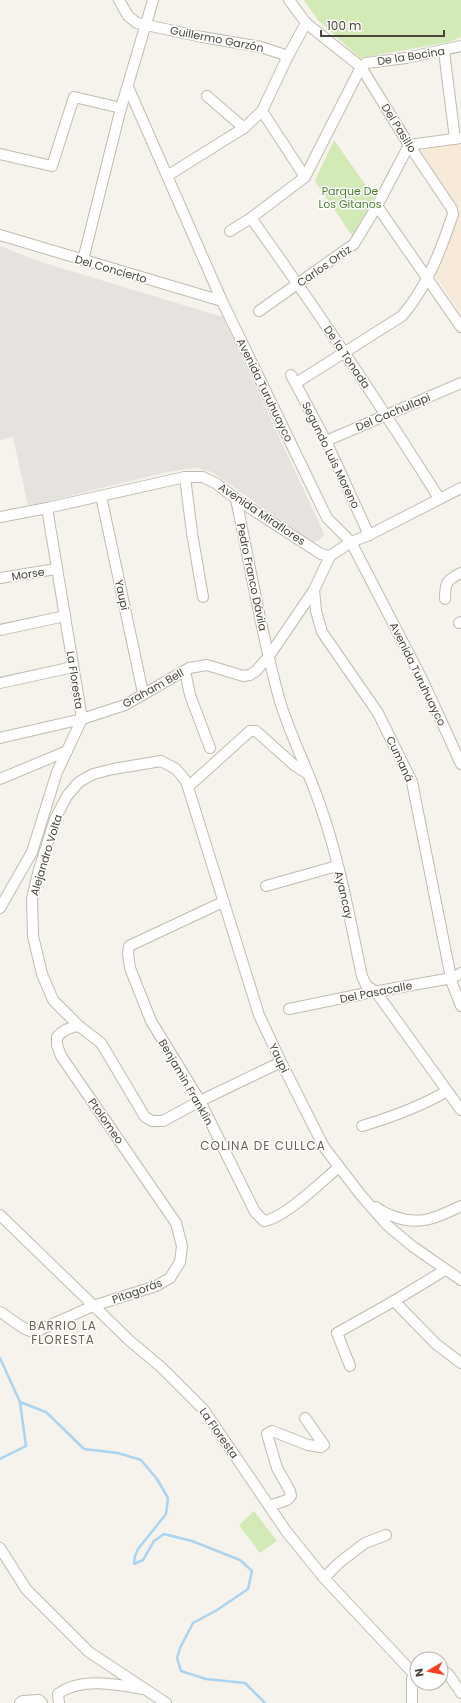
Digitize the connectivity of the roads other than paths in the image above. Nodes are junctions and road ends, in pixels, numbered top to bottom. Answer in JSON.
{"nodes":[{"id":1,"x":119,"y":0,"type":"edge"},
{"id":2,"x":153,"y":0,"type":"edge"},
{"id":3,"x":289,"y":0,"type":"edge"},
{"id":4,"x":306,"y":23,"type":"junction"},
{"id":5,"x":145,"y":25,"type":"junction"},
{"id":6,"x":461,"y":46,"type":"edge"},
{"id":7,"x":444,"y":51,"type":"junction"},
{"id":8,"x":288,"y":56,"type":"junction"},
{"id":9,"x":361,"y":67,"type":"junction"},
{"id":10,"x":128,"y":86,"type":"junction"},
{"id":11,"x":207,"y":96,"type":"dead end"},
{"id":12,"x":121,"y":108,"type":"junction"},
{"id":13,"x":262,"y":111,"type":"junction"},
{"id":14,"x":244,"y":128,"type":"junction"},
{"id":15,"x":458,"y":138,"type":"edge"},
{"id":16,"x":409,"y":145,"type":"junction"},
{"id":17,"x":0,"y":154,"type":"edge"},
{"id":18,"x":168,"y":176,"type":"junction"},
{"id":19,"x":305,"y":177,"type":"junction"},
{"id":20,"x":377,"y":206,"type":"junction"},
{"id":21,"x":250,"y":218,"type":"junction"},
{"id":22,"x":230,"y":231,"type":"dead end"},
{"id":23,"x":0,"y":235,"type":"edge"},
{"id":24,"x":83,"y":260,"type":"junction"},
{"id":25,"x":428,"y":279,"type":"junction"},
{"id":26,"x":298,"y":284,"type":"junction"},
{"id":27,"x":222,"y":301,"type":"junction"},
{"id":28,"x":259,"y":311,"type":"dead end"},
{"id":29,"x":461,"y":327,"type":"edge"},
{"id":30,"x":344,"y":353,"type":"junction"},
{"id":31,"x":461,"y":383,"type":"edge"},
{"id":32,"x":387,"y":415,"type":"junction"},
{"id":33,"x":326,"y":441,"type":"junction"},
{"id":34,"x":185,"y":477,"type":"junction"},
{"id":35,"x":461,"y":488,"type":"edge"},
{"id":36,"x":101,"y":496,"type":"junction"},
{"id":37,"x":439,"y":498,"type":"junction"},
{"id":38,"x":236,"y":499,"type":"junction"},
{"id":39,"x":47,"y":508,"type":"junction"},
{"id":40,"x":0,"y":517,"type":"edge"},
{"id":41,"x":369,"y":535,"type":"junction"},
{"id":42,"x":351,"y":542,"type":"junction"},
{"id":43,"x":330,"y":556,"type":"junction"},
{"id":44,"x":56,"y":569,"type":"junction"},
{"id":45,"x":461,"y":573,"type":"edge"},
{"id":46,"x":0,"y":578,"type":"edge"},
{"id":47,"x":314,"y":590,"type":"junction"},
{"id":48,"x":203,"y":597,"type":"dead end"},
{"id":49,"x":445,"y":599,"type":"dead end"},
{"id":50,"x":65,"y":616,"type":"junction"},
{"id":51,"x":0,"y":630,"type":"edge"},
{"id":52,"x":269,"y":656,"type":"junction"},
{"id":53,"x":73,"y":667,"type":"junction"},
{"id":54,"x":185,"y":671,"type":"junction"},
{"id":55,"x":0,"y":683,"type":"edge"},
{"id":56,"x":143,"y":693,"type":"junction"},
{"id":57,"x":82,"y":719,"type":"junction"},
{"id":58,"x":0,"y":738,"type":"edge"},
{"id":59,"x":210,"y":748,"type":"dead end"},
{"id":60,"x":67,"y":751,"type":"junction"},
{"id":61,"x":461,"y":764,"type":"edge"},
{"id":62,"x":308,"y":774,"type":"junction"},
{"id":63,"x":0,"y":779,"type":"edge"},
{"id":64,"x":187,"y":784,"type":"junction"},
{"id":65,"x":32,"y":852,"type":"junction"},
{"id":66,"x":44,"y":854,"type":"junction"},
{"id":67,"x":337,"y":866,"type":"junction"},
{"id":68,"x":266,"y":886,"type":"dead end"},
{"id":69,"x":224,"y":902,"type":"junction"},
{"id":70,"x":0,"y":908,"type":"edge"},
{"id":71,"x":457,"y":976,"type":"edge"},
{"id":72,"x":376,"y":992,"type":"junction"},
{"id":73,"x":461,"y":1006,"type":"edge"},
{"id":74,"x":289,"y":1009,"type":"dead end"},
{"id":75,"x":78,"y":1026,"type":"junction"},
{"id":76,"x":280,"y":1062,"type":"junction"},
{"id":77,"x":447,"y":1091,"type":"junction"},
{"id":78,"x":200,"y":1101,"type":"junction"},
{"id":79,"x":461,"y":1110,"type":"edge"},
{"id":80,"x":362,"y":1126,"type":"dead end"},
{"id":81,"x":339,"y":1167,"type":"junction"},
{"id":82,"x":360,"y":1194,"type":"junction"},
{"id":83,"x":461,"y":1206,"type":"edge"},
{"id":84,"x":0,"y":1215,"type":"edge"},
{"id":85,"x":176,"y":1223,"type":"joint"},
{"id":86,"x":445,"y":1270,"type":"junction"},
{"id":87,"x":461,"y":1280,"type":"edge"},
{"id":88,"x":394,"y":1301,"type":"junction"},
{"id":89,"x":93,"y":1306,"type":"junction"},
{"id":90,"x":0,"y":1312,"type":"edge"},
{"id":91,"x":461,"y":1363,"type":"edge"},
{"id":92,"x":350,"y":1366,"type":"dead end"},
{"id":93,"x":305,"y":1418,"type":"dead end"},
{"id":94,"x":269,"y":1506,"type":"junction"},
{"id":95,"x":386,"y":1535,"type":"dead end"},
{"id":96,"x":0,"y":1548,"type":"edge"},
{"id":97,"x":4,"y":1563,"type":"edge"},
{"id":98,"x":324,"y":1578,"type":"junction"},
{"id":99,"x":409,"y":1664,"type":"edge"},
{"id":100,"x":449,"y":1675,"type":"edge"},
{"id":101,"x":144,"y":1689,"type":"junction"},
{"id":102,"x":411,"y":1691,"type":"edge"},
{"id":103,"x":461,"y":1693,"type":"edge"},
{"id":104,"x":20,"y":1703,"type":"edge"},
{"id":105,"x":42,"y":1703,"type":"edge"},
{"id":106,"x":59,"y":1703,"type":"edge"},
{"id":107,"x":166,"y":1703,"type":"edge"},
{"id":108,"x":412,"y":1703,"type":"edge"}],
"edges":[{"from":1,"to":5,"type":"street","name":"Guillermo Garzón"},
{"from":2,"to":5,"type":"street"},
{"from":3,"to":4,"type":"street","name":"Del Pasillo"},
{"from":4,"to":8,"type":"street"},
{"from":4,"to":9,"type":"street","name":"Del Pasillo"},
{"from":5,"to":8,"type":"street","name":"Guillermo Garzón"},
{"from":5,"to":10,"type":"street"},
{"from":6,"to":7,"type":"street","name":"De la Bocina"},
{"from":7,"to":9,"type":"street","name":"De la Bocina"},
{"from":7,"to":15,"type":"street"},
{"from":8,"to":13,"type":"street"},
{"from":9,"to":16,"type":"street","name":"Del Pasillo"},
{"from":9,"to":19,"type":"street"},
{"from":10,"to":12,"type":"street"},
{"from":10,"to":18,"type":"street","name":"Avenida Turuhuayco"},
{"from":11,"to":14,"type":"street"},
{"from":12,"to":17,"type":"street"},
{"from":12,"to":24,"type":"street"},
{"from":13,"to":14,"type":"street"},
{"from":13,"to":19,"type":"street"},
{"from":14,"to":18,"type":"street"},
{"from":15,"to":16,"type":"street"},
{"from":16,"to":20,"type":"street","name":"Carlos Ortiz"},
{"from":16,"to":25,"type":"street","name":"Del Pasillo"},
{"from":18,"to":27,"type":"street","name":"Avenida Turuhuayco"},
{"from":19,"to":21,"type":"street"},
{"from":20,"to":25,"type":"street"},
{"from":20,"to":26,"type":"street","name":"Carlos Ortiz"},
{"from":21,"to":22,"type":"street"},
{"from":21,"to":26,"type":"street","name":"De la Tonada"},
{"from":23,"to":24,"type":"street","name":"Del Concierto"},
{"from":24,"to":27,"type":"street","name":"Del Concierto"},
{"from":25,"to":29,"type":"street"},
{"from":25,"to":30,"type":"street"},
{"from":26,"to":28,"type":"street","name":"Carlos Ortiz"},
{"from":26,"to":30,"type":"street","name":"De la Tonada"},
{"from":27,"to":42,"type":"street","name":"Avenida Turuhuayco"},
{"from":30,"to":32,"type":"street","name":"De la Tonada"},
{"from":30,"to":33,"type":"street","name":"Segundo Luis Moreno"},
{"from":31,"to":32,"type":"street","name":"Del Cachullapi"},
{"from":32,"to":33,"type":"street","name":"Del Cachullapi"},
{"from":32,"to":37,"type":"street","name":"De la Tonada"},
{"from":33,"to":41,"type":"street","name":"Segundo Luis Moreno"},
{"from":34,"to":36,"type":"street","name":"Avenida Miraflores"},
{"from":34,"to":38,"type":"street","name":"Avenida Miraflores"},
{"from":34,"to":48,"type":"street"},
{"from":35,"to":37,"type":"street"},
{"from":36,"to":39,"type":"street","name":"Avenida Miraflores"},
{"from":36,"to":56,"type":"street","name":"Yaupi"},
{"from":37,"to":41,"type":"street"},
{"from":38,"to":43,"type":"street","name":"Avenida Miraflores"},
{"from":38,"to":52,"type":"street","name":"Pedro Franco Dávila"},
{"from":39,"to":40,"type":"street","name":"Avenida Miraflores"},
{"from":39,"to":44,"type":"street","name":"La Floresta"},
{"from":41,"to":42,"type":"street"},
{"from":42,"to":43,"type":"street"},
{"from":42,"to":61,"type":"street","name":"Avenida Turuhuayco"},
{"from":43,"to":47,"type":"street"},
{"from":44,"to":46,"type":"street","name":"Morse"},
{"from":44,"to":50,"type":"street","name":"La Floresta"},
{"from":45,"to":49,"type":"street"},
{"from":47,"to":52,"type":"street","name":"Graham Bell"},
{"from":47,"to":71,"type":"street","name":"Cumaná"},
{"from":50,"to":51,"type":"street"},
{"from":50,"to":53,"type":"street","name":"La Floresta"},
{"from":52,"to":54,"type":"street","name":"Graham Bell"},
{"from":52,"to":62,"type":"street","name":"Ayancay"},
{"from":53,"to":55,"type":"street"},
{"from":53,"to":57,"type":"street","name":"La Floresta"},
{"from":54,"to":56,"type":"street","name":"Graham Bell"},
{"from":54,"to":59,"type":"street"},
{"from":56,"to":57,"type":"street","name":"Graham Bell"},
{"from":57,"to":58,"type":"street","name":"Graham Bell"},
{"from":57,"to":60,"type":"street","name":"La Floresta"},
{"from":60,"to":63,"type":"street"},
{"from":60,"to":65,"type":"street","name":"La Floresta"},
{"from":62,"to":64,"type":"street"},
{"from":62,"to":67,"type":"street","name":"Ayancay"},
{"from":64,"to":66,"type":"street","name":"Alejandro Volta"},
{"from":64,"to":69,"type":"street","name":"Yaupi"},
{"from":65,"to":66,"type":"street"},
{"from":65,"to":70,"type":"street","name":"La Floresta"},
{"from":66,"to":75,"type":"street","name":"Alejandro Volta"},
{"from":67,"to":68,"type":"street"},
{"from":67,"to":72,"type":"street","name":"Ayancay"},
{"from":69,"to":76,"type":"street","name":"Yaupi"},
{"from":69,"to":78,"type":"street","name":"Benjamin Franklin"},
{"from":71,"to":72,"type":"street","name":"Del Pasacalle"},
{"from":71,"to":73,"type":"street","name":"Cumaná"},
{"from":72,"to":74,"type":"street","name":"Del Pasacalle"},
{"from":72,"to":77,"type":"street","name":"Ayancay"},
{"from":75,"to":78,"type":"street","name":"Alejandro Volta"},
{"from":75,"to":85,"type":"street","name":"Ptolomeo"},
{"from":76,"to":78,"type":"street"},
{"from":76,"to":81,"type":"street","name":"Yaupi"},
{"from":77,"to":79,"type":"street","name":"Ayancay"},
{"from":77,"to":80,"type":"street"},
{"from":78,"to":81,"type":"street","name":"Benjamin Franklin"},
{"from":81,"to":82,"type":"street","name":"Yaupi"},
{"from":82,"to":83,"type":"street"},
{"from":82,"to":86,"type":"street","name":"Yaupi"},
{"from":84,"to":89,"type":"street","name":"La Floresta"},
{"from":85,"to":89,"type":"street","name":"Pitagorás"},
{"from":86,"to":87,"type":"street","name":"Yaupi"},
{"from":86,"to":88,"type":"street"},
{"from":88,"to":91,"type":"street"},
{"from":88,"to":92,"type":"street"},
{"from":89,"to":90,"type":"street","name":"Pitagorás"},
{"from":89,"to":94,"type":"street","name":"La Floresta"},
{"from":93,"to":94,"type":"street"},
{"from":94,"to":98,"type":"street","name":"La Floresta"},
{"from":95,"to":98,"type":"street"},
{"from":96,"to":97,"type":"street"},
{"from":97,"to":101,"type":"street"},
{"from":98,"to":99,"type":"street","name":"La Floresta"},
{"from":100,"to":103,"type":"street"},
{"from":101,"to":106,"type":"street"},
{"from":101,"to":107,"type":"street"},
{"from":102,"to":108,"type":"street"},
{"from":104,"to":105,"type":"street"}]}
